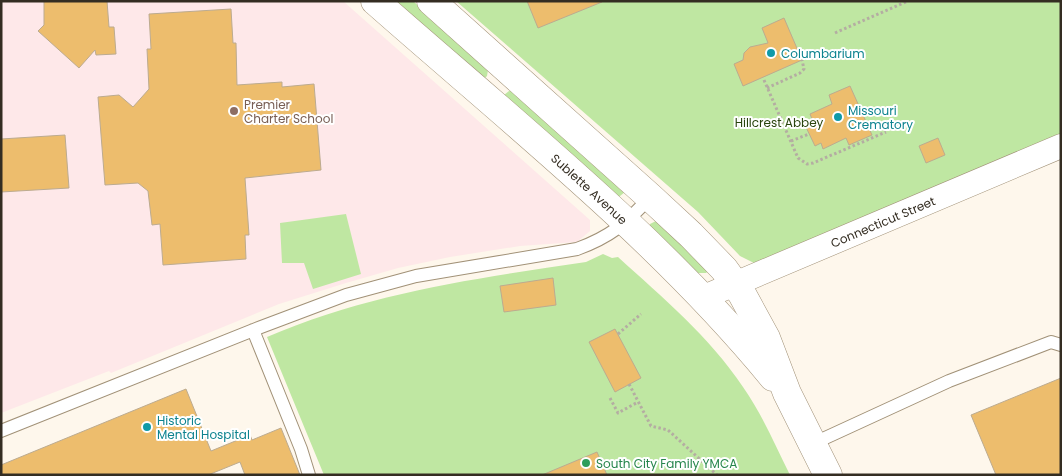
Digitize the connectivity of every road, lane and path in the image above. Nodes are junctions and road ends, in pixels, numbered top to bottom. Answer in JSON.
{"nodes":[{"id":1,"x":375,"y":1,"type":"edge"},
{"id":2,"x":431,"y":1,"type":"edge"},
{"id":3,"x":908,"y":1,"type":"edge"},
{"id":4,"x":835,"y":33,"type":"dead end"},
{"id":5,"x":802,"y":60,"type":"dead end"},
{"id":6,"x":764,"y":80,"type":"dead end"},
{"id":7,"x":767,"y":88,"type":"junction"},
{"id":8,"x":886,"y":132,"type":"dead end"},
{"id":9,"x":809,"y":134,"type":"dead end"},
{"id":10,"x":791,"y":141,"type":"junction"},
{"id":11,"x":1061,"y":146,"type":"edge"},
{"id":12,"x":650,"y":197,"type":"junction"},
{"id":13,"x":627,"y":223,"type":"junction"},
{"id":14,"x":736,"y":284,"type":"junction"},
{"id":15,"x":704,"y":298,"type":"junction"},
{"id":16,"x":641,"y":314,"type":"dead end"},
{"id":17,"x":253,"y":330,"type":"junction"},
{"id":18,"x":618,"y":334,"type":"dead end"},
{"id":19,"x":1061,"y":345,"type":"edge"},
{"id":20,"x":629,"y":384,"type":"dead end"},
{"id":21,"x":787,"y":393,"type":"junction"},
{"id":22,"x":610,"y":398,"type":"dead end"},
{"id":23,"x":638,"y":402,"type":"junction"},
{"id":24,"x":1,"y":431,"type":"edge"},
{"id":25,"x":812,"y":444,"type":"junction"},
{"id":26,"x":309,"y":475,"type":"edge"},
{"id":27,"x":717,"y":475,"type":"edge"},
{"id":28,"x":828,"y":475,"type":"edge"}],
"edges":[{"from":1,"to":13,"type":"street","name":"Sublette Avenue"},
{"from":2,"to":12,"type":"street","name":"Sublette Avenue"},
{"from":3,"to":4,"type":"path"},
{"from":5,"to":7,"type":"path"},
{"from":6,"to":7,"type":"path"},
{"from":7,"to":10,"type":"path"},
{"from":8,"to":10,"type":"path"},
{"from":9,"to":10,"type":"path"},
{"from":11,"to":14,"type":"street","name":"Connecticut Street"},
{"from":12,"to":13,"type":"lane"},
{"from":12,"to":14,"type":"street","name":"Sublette Avenue"},
{"from":13,"to":15,"type":"street","name":"Sublette Avenue"},
{"from":13,"to":17,"type":"lane"},
{"from":14,"to":15,"type":"street","name":"Connecticut Street"},
{"from":14,"to":21,"type":"street","name":"Sublette Avenue"},
{"from":15,"to":21,"type":"street","name":"Sublette Avenue"},
{"from":16,"to":18,"type":"path"},
{"from":17,"to":24,"type":"lane"},
{"from":17,"to":26,"type":"lane"},
{"from":19,"to":25,"type":"lane"},
{"from":20,"to":23,"type":"path"},
{"from":21,"to":25,"type":"street","name":"Sublette Avenue"},
{"from":22,"to":23,"type":"path"},
{"from":23,"to":27,"type":"path"},
{"from":25,"to":28,"type":"street","name":"Sublette Avenue"}]}
